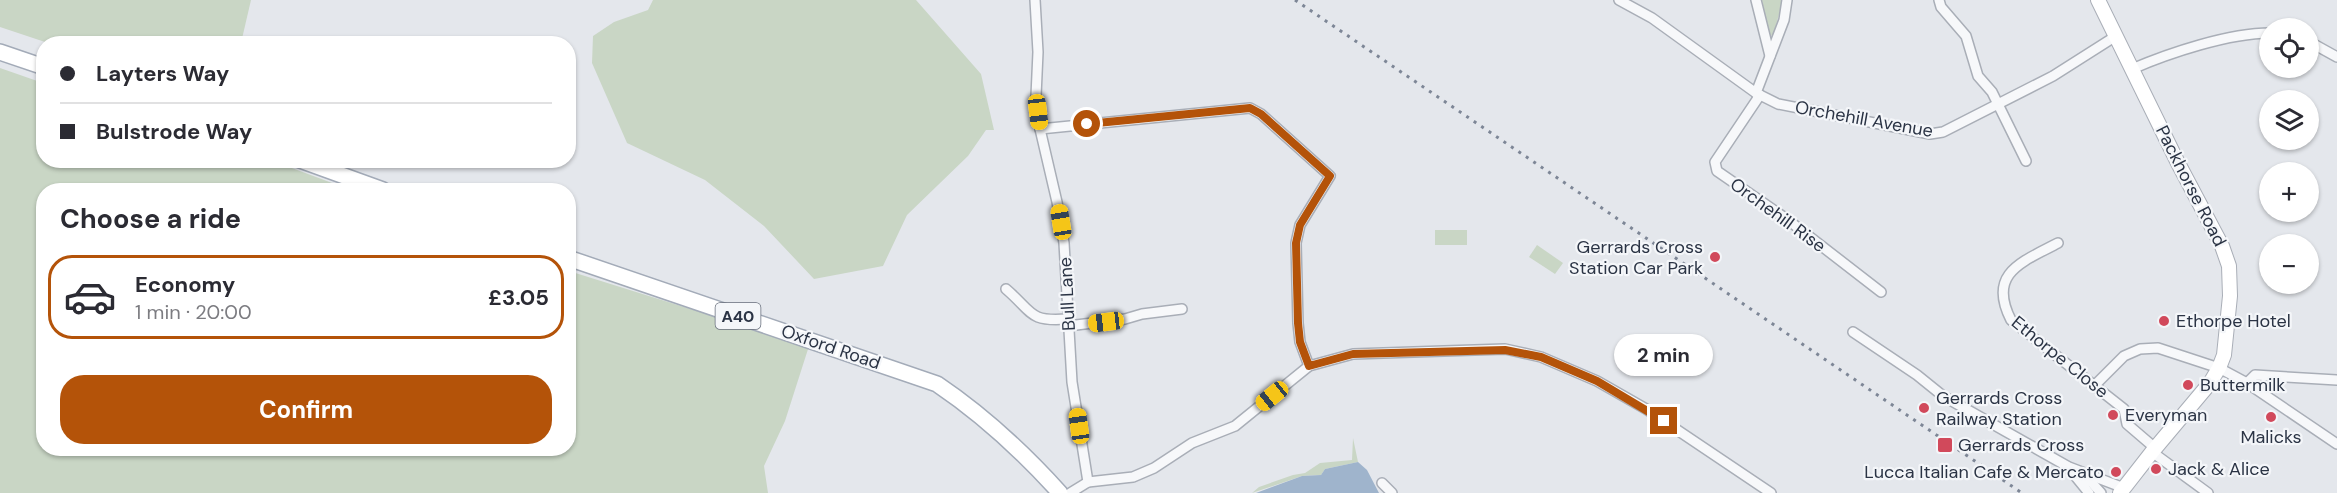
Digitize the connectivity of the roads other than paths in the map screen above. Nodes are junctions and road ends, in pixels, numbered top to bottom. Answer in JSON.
{"nodes":[{"id":1,"x":1035,"y":0,"type":"edge"},
{"id":2,"x":1619,"y":0,"type":"edge"},
{"id":3,"x":1756,"y":0,"type":"edge"},
{"id":4,"x":1787,"y":0,"type":"edge"},
{"id":5,"x":1940,"y":0,"type":"edge"},
{"id":6,"x":2098,"y":0,"type":"edge"},
{"id":7,"x":2259,"y":35,"type":"edge"},
{"id":8,"x":2116,"y":36,"type":"junction"},
{"id":9,"x":2319,"y":46,"type":"edge"},
{"id":10,"x":0,"y":52,"type":"edge"},
{"id":11,"x":2336,"y":53,"type":"edge"},
{"id":12,"x":1770,"y":56,"type":"junction"},
{"id":13,"x":36,"y":65,"type":"edge"},
{"id":14,"x":2132,"y":69,"type":"junction"},
{"id":15,"x":1758,"y":94,"type":"junction"},
{"id":16,"x":1998,"y":104,"type":"junction"},
{"id":17,"x":1040,"y":129,"type":"junction"},
{"id":18,"x":2026,"y":161,"type":"dead end"},
{"id":19,"x":322,"y":168,"type":"edge"},
{"id":20,"x":364,"y":183,"type":"edge"},
{"id":21,"x":2058,"y":243,"type":"dead end"},
{"id":22,"x":576,"y":261,"type":"edge"},
{"id":23,"x":1006,"y":289,"type":"dead end"},
{"id":24,"x":1881,"y":292,"type":"dead end"},
{"id":25,"x":1182,"y":309,"type":"dead end"},
{"id":26,"x":1068,"y":323,"type":"junction"},
{"id":27,"x":1853,"y":332,"type":"dead end"},
{"id":28,"x":1309,"y":366,"type":"junction"},
{"id":29,"x":2219,"y":368,"type":"junction"},
{"id":30,"x":2337,"y":380,"type":"edge"},
{"id":31,"x":2247,"y":382,"type":"junction"},
{"id":32,"x":2094,"y":386,"type":"junction"},
{"id":33,"x":2337,"y":444,"type":"edge"},
{"id":34,"x":2153,"y":450,"type":"junction"},
{"id":35,"x":2067,"y":466,"type":"junction"},
{"id":36,"x":1088,"y":482,"type":"junction"},
{"id":37,"x":1382,"y":483,"type":"dead end"},
{"id":38,"x":2122,"y":491,"type":"edge"},
{"id":39,"x":1060,"y":493,"type":"edge"},
{"id":40,"x":1070,"y":493,"type":"edge"},
{"id":41,"x":1392,"y":493,"type":"edge"},
{"id":42,"x":1771,"y":493,"type":"edge"},
{"id":43,"x":2089,"y":493,"type":"edge"},
{"id":44,"x":2101,"y":493,"type":"edge"},
{"id":45,"x":2208,"y":493,"type":"edge"}],
"edges":[{"from":1,"to":17,"type":"street","name":"Bull Lane"},
{"from":2,"to":15,"type":"street","name":"Orchehill Avenue"},
{"from":3,"to":12,"type":"street"},
{"from":4,"to":12,"type":"street","name":"Orchehill Rise"},
{"from":5,"to":16,"type":"street"},
{"from":6,"to":8,"type":"main road","name":"Packhorse Road"},
{"from":7,"to":14,"type":"street"},
{"from":8,"to":14,"type":"main road","name":"Packhorse Road"},
{"from":8,"to":16,"type":"street","name":"Orchehill Avenue"},
{"from":9,"to":11,"type":"street"},
{"from":10,"to":13,"type":"main road"},
{"from":12,"to":15,"type":"street","name":"Orchehill Rise"},
{"from":14,"to":29,"type":"main road","name":"Packhorse Road"},
{"from":15,"to":16,"type":"street","name":"Orchehill Avenue"},
{"from":15,"to":24,"type":"street","name":"Orchehill Rise"},
{"from":16,"to":18,"type":"street"},
{"from":17,"to":26,"type":"street","name":"Bull Lane"},
{"from":17,"to":28,"type":"street"},
{"from":19,"to":20,"type":"main road"},
{"from":21,"to":32,"type":"street","name":"Ethorpe Close"},
{"from":22,"to":39,"type":"main road","name":"Oxford Road","number":"A40"},
{"from":23,"to":26,"type":"street"},
{"from":25,"to":26,"type":"street"},
{"from":26,"to":36,"type":"street","name":"Bull Lane"},
{"from":27,"to":35,"type":"street"},
{"from":28,"to":36,"type":"street"},
{"from":28,"to":42,"type":"street"},
{"from":29,"to":31,"type":"street"},
{"from":29,"to":32,"type":"street"},
{"from":29,"to":34,"type":"main road","name":"Packhorse Road"},
{"from":30,"to":31,"type":"street"},
{"from":31,"to":33,"type":"street"},
{"from":32,"to":34,"type":"street","name":"Ethorpe Close"},
{"from":34,"to":38,"type":"main road","name":"Packhorse Road"},
{"from":34,"to":45,"type":"street","name":"Ethorpe Close"},
{"from":35,"to":38,"type":"street"},
{"from":35,"to":43,"type":"street"},
{"from":35,"to":44,"type":"street"},
{"from":36,"to":40,"type":"street"},
{"from":37,"to":41,"type":"street"}]}
